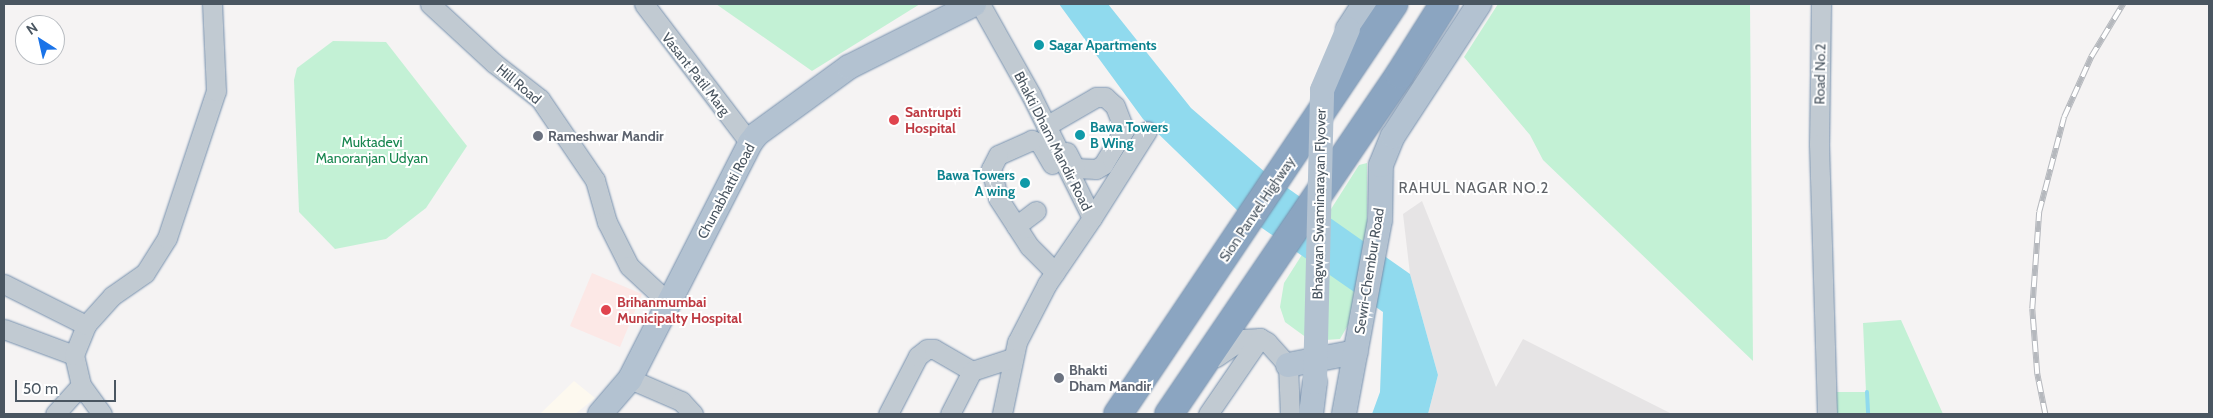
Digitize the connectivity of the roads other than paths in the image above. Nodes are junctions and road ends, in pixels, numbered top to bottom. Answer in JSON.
{"nodes":[{"id":1,"x":212,"y":4,"type":"edge"},
{"id":2,"x":430,"y":4,"type":"edge"},
{"id":3,"x":644,"y":4,"type":"edge"},
{"id":4,"x":974,"y":4,"type":"edge"},
{"id":5,"x":980,"y":4,"type":"edge"},
{"id":6,"x":1364,"y":4,"type":"edge"},
{"id":7,"x":1394,"y":4,"type":"edge"},
{"id":8,"x":1444,"y":4,"type":"edge"},
{"id":9,"x":1479,"y":4,"type":"edge"},
{"id":10,"x":1822,"y":4,"type":"edge"},
{"id":11,"x":1400,"y":74,"type":"junction"},
{"id":12,"x":1050,"y":124,"type":"junction"},
{"id":13,"x":1147,"y":132,"type":"dead end"},
{"id":14,"x":750,"y":143,"type":"junction"},
{"id":15,"x":1113,"y":148,"type":"junction"},
{"id":16,"x":1129,"y":160,"type":"junction"},
{"id":17,"x":1380,"y":165,"type":"junction"},
{"id":18,"x":1063,"y":172,"type":"junction"},
{"id":19,"x":1068,"y":196,"type":"dead end"},
{"id":20,"x":1036,"y":211,"type":"dead end"},
{"id":21,"x":1092,"y":218,"type":"junction"},
{"id":22,"x":1016,"y":226,"type":"junction"},
{"id":23,"x":1055,"y":272,"type":"junction"},
{"id":24,"x":4,"y":284,"type":"edge"},
{"id":25,"x":669,"y":303,"type":"junction"},
{"id":26,"x":86,"y":325,"type":"junction"},
{"id":27,"x":4,"y":329,"type":"edge"},
{"id":28,"x":1260,"y":338,"type":"junction"},
{"id":29,"x":1356,"y":352,"type":"junction"},
{"id":30,"x":74,"y":355,"type":"junction"},
{"id":31,"x":1012,"y":358,"type":"junction"},
{"id":32,"x":1288,"y":365,"type":"junction"},
{"id":33,"x":972,"y":370,"type":"junction"},
{"id":34,"x":1199,"y":370,"type":"junction"},
{"id":35,"x":630,"y":380,"type":"junction"},
{"id":36,"x":81,"y":385,"type":"junction"},
{"id":37,"x":55,"y":414,"type":"edge"},
{"id":38,"x":102,"y":414,"type":"edge"},
{"id":39,"x":600,"y":414,"type":"edge"},
{"id":40,"x":693,"y":414,"type":"edge"},
{"id":41,"x":888,"y":414,"type":"edge"},
{"id":42,"x":950,"y":414,"type":"edge"},
{"id":43,"x":1002,"y":414,"type":"edge"},
{"id":44,"x":1118,"y":414,"type":"edge"},
{"id":45,"x":1169,"y":414,"type":"edge"},
{"id":46,"x":1208,"y":414,"type":"edge"},
{"id":47,"x":1290,"y":414,"type":"edge"},
{"id":48,"x":1311,"y":414,"type":"edge"},
{"id":49,"x":1344,"y":414,"type":"edge"},
{"id":50,"x":1827,"y":414,"type":"edge"}],
"edges":[{"from":1,"to":26,"type":"street"},
{"from":2,"to":25,"type":"street","name":"Hill Road"},
{"from":3,"to":14,"type":"street","name":"Vasant Patil Marg"},
{"from":4,"to":14,"type":"main road","name":"Chunabhatti Road"},
{"from":5,"to":12,"type":"street","name":"Bhakti Dham Mandir Road"},
{"from":6,"to":48,"type":"main road","name":"Bhagwan Swaminarayan Flyover","bridge":true},
{"from":7,"to":44,"type":"highway","name":"Sion Panvel Highway"},
{"from":8,"to":11,"type":"highway"},
{"from":9,"to":17,"type":"main road","name":"Sewri-Chembur Road"},
{"from":10,"to":50,"type":"street","name":"Road No.2"},
{"from":11,"to":17,"type":"main road"},
{"from":11,"to":34,"type":"highway","bridge":true},
{"from":12,"to":15,"type":"street"},
{"from":12,"to":15,"type":"street"},
{"from":12,"to":18,"type":"street","name":"Bhakti Dham Mandir Road"},
{"from":13,"to":16,"type":"street"},
{"from":14,"to":25,"type":"main road","name":"Chunabhatti Road"},
{"from":15,"to":16,"type":"street"},
{"from":16,"to":21,"type":"street"},
{"from":17,"to":29,"type":"main road","name":"Sewri-Chembur Road"},
{"from":18,"to":19,"type":"street"},
{"from":18,"to":21,"type":"street","name":"Bhakti Dham Mandir Road"},
{"from":18,"to":22,"type":"street"},
{"from":20,"to":22,"type":"street"},
{"from":21,"to":23,"type":"street","name":"Bhakti Dham Mandir Road"},
{"from":22,"to":23,"type":"street"},
{"from":23,"to":31,"type":"street","name":"Bhakti Dham Mandir Road"},
{"from":24,"to":26,"type":"street"},
{"from":25,"to":35,"type":"main road","name":"Chunabhatti Road"},
{"from":26,"to":30,"type":"street"},
{"from":27,"to":30,"type":"street"},
{"from":28,"to":32,"type":"street"},
{"from":28,"to":34,"type":"street"},
{"from":28,"to":46,"type":"street"},
{"from":29,"to":32,"type":"main road"},
{"from":29,"to":49,"type":"main road","name":"Sewri-Chembur Road"},
{"from":30,"to":36,"type":"street"},
{"from":31,"to":33,"type":"street"},
{"from":31,"to":43,"type":"street","name":"Bhakti Dham Mandir Road"},
{"from":32,"to":47,"type":"street"},
{"from":33,"to":41,"type":"street"},
{"from":33,"to":42,"type":"street"},
{"from":34,"to":45,"type":"highway"},
{"from":35,"to":39,"type":"main road","name":"Chunabhatti Road"},
{"from":35,"to":40,"type":"street"},
{"from":36,"to":37,"type":"street"},
{"from":36,"to":38,"type":"street"}]}
